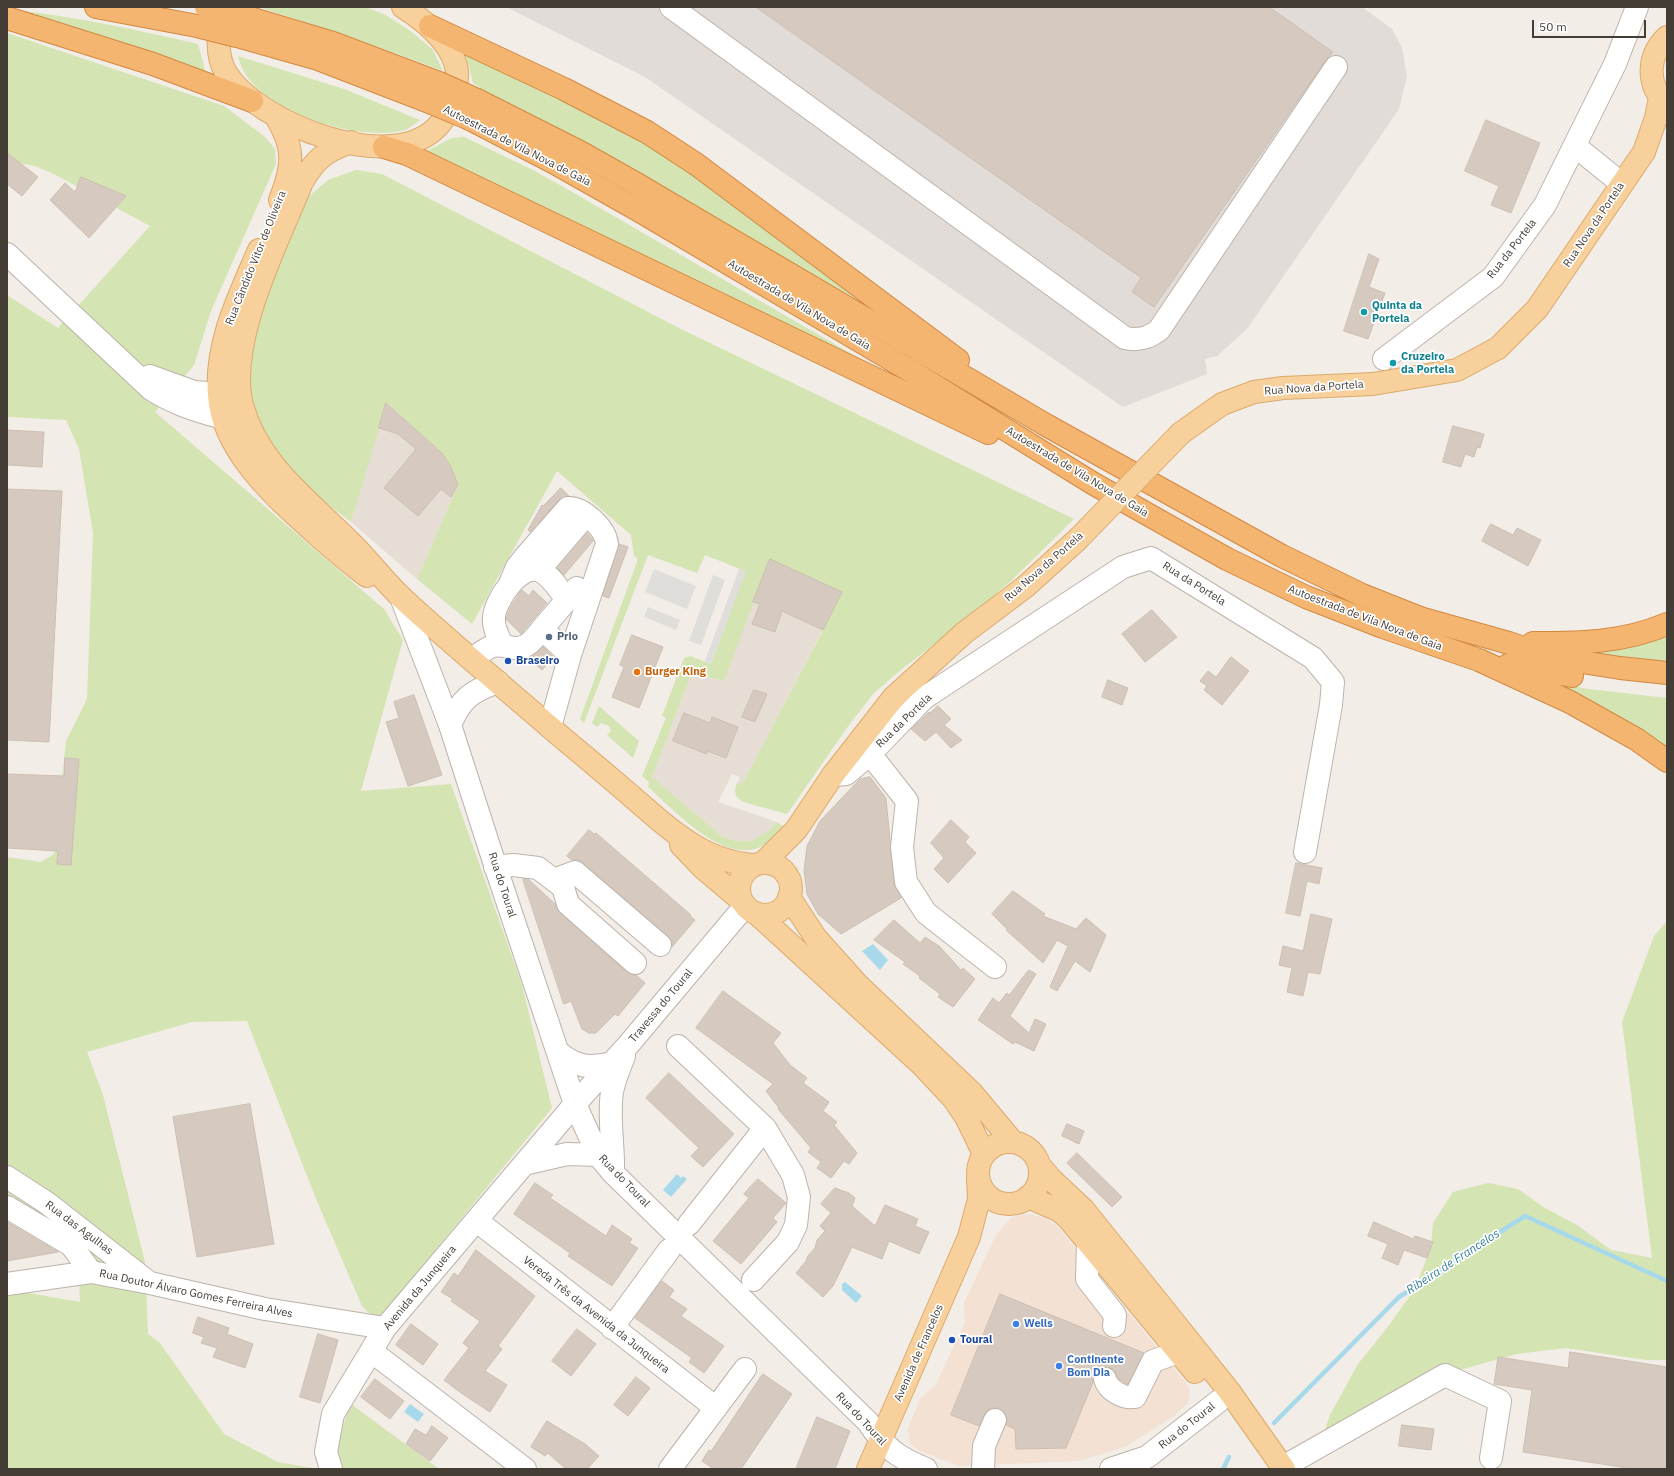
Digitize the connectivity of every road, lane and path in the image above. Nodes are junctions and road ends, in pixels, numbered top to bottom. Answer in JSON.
{"nodes":[{"id":1,"x":96,"y":7,"type":"edge"},
{"id":2,"x":403,"y":7,"type":"edge"},
{"id":3,"x":671,"y":7,"type":"edge"},
{"id":4,"x":1637,"y":7,"type":"edge"},
{"id":5,"x":201,"y":17,"type":"edge"},
{"id":6,"x":7,"y":18,"type":"edge"},
{"id":7,"x":236,"y":19,"type":"edge"},
{"id":8,"x":430,"y":26,"type":"junction"},
{"id":9,"x":1667,"y":37,"type":"edge"},
{"id":10,"x":1336,"y":67,"type":"dead end"},
{"id":11,"x":252,"y":100,"type":"junction"},
{"id":12,"x":1663,"y":102,"type":"edge"},
{"id":13,"x":474,"y":110,"type":"junction"},
{"id":14,"x":275,"y":115,"type":"junction"},
{"id":15,"x":1667,"y":135,"type":"edge"},
{"id":16,"x":352,"y":142,"type":"junction"},
{"id":17,"x":384,"y":146,"type":"junction"},
{"id":18,"x":1575,"y":146,"type":"junction"},
{"id":19,"x":1644,"y":152,"type":"junction"},
{"id":20,"x":1621,"y":183,"type":"junction"},
{"id":21,"x":7,"y":254,"type":"edge"},
{"id":22,"x":1384,"y":359,"type":"dead end"},
{"id":23,"x":226,"y":405,"type":"junction"},
{"id":24,"x":1046,"y":425,"type":"junction"},
{"id":25,"x":1094,"y":484,"type":"junction"},
{"id":26,"x":586,"y":515,"type":"junction"},
{"id":27,"x":603,"y":557,"type":"junction"},
{"id":28,"x":539,"y":570,"type":"junction"},
{"id":29,"x":509,"y":586,"type":"junction"},
{"id":30,"x":401,"y":597,"type":"junction"},
{"id":31,"x":567,"y":600,"type":"junction"},
{"id":32,"x":1667,"y":624,"type":"edge"},
{"id":33,"x":542,"y":629,"type":"junction"},
{"id":34,"x":1509,"y":643,"type":"junction"},
{"id":35,"x":502,"y":644,"type":"junction"},
{"id":36,"x":570,"y":655,"type":"junction"},
{"id":37,"x":472,"y":659,"type":"junction"},
{"id":38,"x":1479,"y":660,"type":"junction"},
{"id":39,"x":1667,"y":673,"type":"edge"},
{"id":40,"x":498,"y":682,"type":"junction"},
{"id":41,"x":1667,"y":688,"type":"edge"},
{"id":42,"x":450,"y":725,"type":"junction"},
{"id":43,"x":550,"y":727,"type":"junction"},
{"id":44,"x":870,"y":754,"type":"junction"},
{"id":45,"x":1667,"y":761,"type":"edge"},
{"id":46,"x":834,"y":775,"type":"junction"},
{"id":47,"x":667,"y":826,"type":"junction"},
{"id":48,"x":796,"y":830,"type":"junction"},
{"id":49,"x":1305,"y":852,"type":"dead end"},
{"id":50,"x":758,"y":864,"type":"junction"},
{"id":51,"x":495,"y":867,"type":"junction"},
{"id":52,"x":554,"y":880,"type":"junction"},
{"id":53,"x":789,"y":887,"type":"junction"},
{"id":54,"x":747,"y":907,"type":"junction"},
{"id":55,"x":660,"y":946,"type":"dead end"},
{"id":56,"x":635,"y":963,"type":"dead end"},
{"id":57,"x":995,"y":967,"type":"dead end"},
{"id":58,"x":629,"y":1044,"type":"junction"},
{"id":59,"x":678,"y":1046,"type":"dead end"},
{"id":60,"x":558,"y":1052,"type":"junction"},
{"id":61,"x":612,"y":1063,"type":"junction"},
{"id":62,"x":575,"y":1104,"type":"junction"},
{"id":63,"x":765,"y":1128,"type":"junction"},
{"id":64,"x":1012,"y":1141,"type":"junction"},
{"id":65,"x":984,"y":1154,"type":"junction"},
{"id":66,"x":598,"y":1155,"type":"junction"},
{"id":67,"x":524,"y":1164,"type":"junction"},
{"id":68,"x":1039,"y":1164,"type":"junction"},
{"id":69,"x":614,"y":1173,"type":"junction"},
{"id":70,"x":7,"y":1177,"type":"edge"},
{"id":71,"x":978,"y":1178,"type":"junction"},
{"id":72,"x":1028,"y":1197,"type":"junction"},
{"id":73,"x":1006,"y":1204,"type":"junction"},
{"id":74,"x":7,"y":1208,"type":"edge"},
{"id":75,"x":477,"y":1221,"type":"junction"},
{"id":76,"x":689,"y":1224,"type":"dead end"},
{"id":77,"x":969,"y":1237,"type":"junction"},
{"id":78,"x":1088,"y":1243,"type":"junction"},
{"id":79,"x":669,"y":1250,"type":"dead end"},
{"id":80,"x":91,"y":1272,"type":"junction"},
{"id":81,"x":753,"y":1280,"type":"dead end"},
{"id":82,"x":150,"y":1283,"type":"junction"},
{"id":83,"x":7,"y":1284,"type":"edge"},
{"id":84,"x":1114,"y":1326,"type":"dead end"},
{"id":85,"x":385,"y":1328,"type":"junction"},
{"id":86,"x":612,"y":1328,"type":"junction"},
{"id":87,"x":371,"y":1351,"type":"junction"},
{"id":88,"x":1179,"y":1352,"type":"junction"},
{"id":89,"x":745,"y":1369,"type":"dead end"},
{"id":90,"x":1105,"y":1379,"type":"dead end"},
{"id":91,"x":1219,"y":1401,"type":"junction"},
{"id":92,"x":716,"y":1408,"type":"junction"},
{"id":93,"x":995,"y":1420,"type":"dead end"},
{"id":94,"x":880,"y":1441,"type":"junction"},
{"id":95,"x":1264,"y":1441,"type":"junction"},
{"id":96,"x":1491,"y":1458,"type":"dead end"},
{"id":97,"x":1284,"y":1468,"type":"edge"},
{"id":98,"x":331,"y":1469,"type":"edge"},
{"id":99,"x":525,"y":1469,"type":"edge"},
{"id":100,"x":670,"y":1469,"type":"edge"},
{"id":101,"x":868,"y":1469,"type":"edge"},
{"id":102,"x":926,"y":1469,"type":"edge"},
{"id":103,"x":983,"y":1469,"type":"edge"},
{"id":104,"x":1111,"y":1469,"type":"edge"}],
"edges":[{"from":1,"to":5,"type":"highway","name":"Autoestrada de Vila Nova de Gaia"},
{"from":2,"to":8,"type":"main road","name":"Rua Cândido Vitor de Oliveira"},
{"from":3,"to":10,"type":"street"},
{"from":4,"to":18,"type":"street","name":"Rua da Portela"},
{"from":5,"to":7,"type":"highway","name":"Autoestrada de Vila Nova de Gaia","bridge":true},
{"from":6,"to":11,"type":"highway"},
{"from":7,"to":11,"type":"main road","name":"Rua Cândido Vitor de Oliveira"},
{"from":7,"to":13,"type":"highway","name":"Autoestrada de Vila Nova de Gaia","bridge":true},
{"from":8,"to":17,"type":"main road","name":"Rua Cândido Vitor de Oliveira"},
{"from":8,"to":24,"type":"highway"},
{"from":9,"to":12,"type":"main road","name":"Rua Nova da Portela"},
{"from":11,"to":14,"type":"main road","name":"Rua Cândido Vitor de Oliveira"},
{"from":12,"to":19,"type":"main road","name":"Rua Nova da Portela"},
{"from":13,"to":24,"type":"highway","name":"Autoestrada de Vila Nova de Gaia"},
{"from":13,"to":25,"type":"highway","name":"Autoestrada de Vila Nova de Gaia"},
{"from":14,"to":16,"type":"main road","name":"Rua Cândido Vitor de Oliveira"},
{"from":14,"to":23,"type":"main road","name":"Rua Cândido Vitor de Oliveira"},
{"from":15,"to":19,"type":"main road","name":"Rua Nova da Portela"},
{"from":16,"to":17,"type":"main road","name":"Rua Cândido Vitor de Oliveira"},
{"from":16,"to":23,"type":"main road","name":"Rua Cândido Vitor de Oliveira"},
{"from":17,"to":25,"type":"highway"},
{"from":18,"to":20,"type":"street"},
{"from":18,"to":22,"type":"street","name":"Rua da Portela"},
{"from":19,"to":20,"type":"main road","name":"Rua Nova da Portela"},
{"from":20,"to":46,"type":"main road","name":"Rua Nova da Portela","bridge":true},
{"from":21,"to":23,"type":"street"},
{"from":23,"to":30,"type":"main road"},
{"from":23,"to":30,"type":"main road"},
{"from":24,"to":34,"type":"highway","name":"Autoestrada de Vila Nova de Gaia"},
{"from":25,"to":38,"type":"highway","name":"Autoestrada de Vila Nova de Gaia"},
{"from":26,"to":27,"type":"street"},
{"from":26,"to":28,"type":"street"},
{"from":26,"to":29,"type":"street"},
{"from":27,"to":31,"type":"street"},
{"from":27,"to":36,"type":"street"},
{"from":28,"to":29,"type":"street"},
{"from":28,"to":31,"type":"street"},
{"from":29,"to":35,"type":"street"},
{"from":30,"to":37,"type":"main road"},
{"from":30,"to":42,"type":"street","name":"Rua do Toural"},
{"from":31,"to":33,"type":"street"},
{"from":32,"to":34,"type":"highway"},
{"from":33,"to":35,"type":"street"},
{"from":33,"to":36,"type":"street"},
{"from":34,"to":39,"type":"highway"},
{"from":35,"to":37,"type":"street"},
{"from":36,"to":43,"type":"street"},
{"from":37,"to":40,"type":"main road"},
{"from":38,"to":41,"type":"highway"},
{"from":38,"to":45,"type":"highway"},
{"from":40,"to":42,"type":"street"},
{"from":40,"to":43,"type":"main road"},
{"from":42,"to":51,"type":"street","name":"Rua do Toural"},
{"from":43,"to":47,"type":"main road"},
{"from":44,"to":46,"type":"street","name":"Rua da Portela"},
{"from":44,"to":49,"type":"street","name":"Rua da Portela"},
{"from":44,"to":57,"type":"street"},
{"from":46,"to":48,"type":"main road","name":"Rua Nova da Portela"},
{"from":47,"to":50,"type":"main road"},
{"from":47,"to":54,"type":"main road"},
{"from":48,"to":50,"type":"main road","name":"Rua Nova da Portela"},
{"from":48,"to":53,"type":"main road","name":"Rua Nova da Portela"},
{"from":50,"to":53,"type":"main road"},
{"from":50,"to":54,"type":"main road"},
{"from":51,"to":52,"type":"street"},
{"from":51,"to":60,"type":"street","name":"Rua do Toural"},
{"from":52,"to":55,"type":"street"},
{"from":52,"to":56,"type":"street"},
{"from":53,"to":54,"type":"main road"},
{"from":53,"to":64,"type":"main road"},
{"from":54,"to":58,"type":"street","name":"Travessa do Toural"},
{"from":54,"to":65,"type":"main road"},
{"from":58,"to":61,"type":"street","name":"Travessa do Toural"},
{"from":58,"to":69,"type":"street"},
{"from":59,"to":63,"type":"street"},
{"from":60,"to":61,"type":"street"},
{"from":60,"to":62,"type":"street","name":"Rua do Toural"},
{"from":61,"to":62,"type":"street","name":"Travessa do Toural"},
{"from":62,"to":66,"type":"street","name":"Rua do Toural"},
{"from":62,"to":67,"type":"street","name":"Avenida da Junqueira"},
{"from":63,"to":76,"type":"street"},
{"from":63,"to":81,"type":"street"},
{"from":64,"to":65,"type":"main road"},
{"from":64,"to":68,"type":"main road"},
{"from":65,"to":71,"type":"main road"},
{"from":66,"to":67,"type":"street"},
{"from":66,"to":69,"type":"street","name":"Rua do Toural"},
{"from":67,"to":75,"type":"street","name":"Avenida da Junqueira"},
{"from":68,"to":72,"type":"main road"},
{"from":68,"to":95,"type":"main road"},
{"from":69,"to":94,"type":"street","name":"Rua do Toural"},
{"from":70,"to":82,"type":"street","name":"Rua das Agulhas"},
{"from":71,"to":73,"type":"main road"},
{"from":71,"to":77,"type":"main road","name":"Avenida de Francelos"},
{"from":72,"to":73,"type":"main road"},
{"from":72,"to":78,"type":"main road"},
{"from":73,"to":77,"type":"main road","name":"Avenida de Francelos"},
{"from":74,"to":80,"type":"street"},
{"from":75,"to":85,"type":"street","name":"Avenida da Junqueira"},
{"from":75,"to":86,"type":"street","name":"Vereda Três da Avenida da Junqueira"},
{"from":77,"to":94,"type":"main road","name":"Avenida de Francelos"},
{"from":78,"to":84,"type":"street"},
{"from":78,"to":88,"type":"main road"},
{"from":79,"to":86,"type":"street"},
{"from":80,"to":82,"type":"street","name":"Rua Doutor Álvaro Gomes Ferreira Alves"},
{"from":80,"to":83,"type":"street","name":"Rua Doutor Álvaro Gomes Ferreira Alves"},
{"from":82,"to":85,"type":"street","name":"Rua Doutor Álvaro Gomes Ferreira Alves"},
{"from":85,"to":87,"type":"street","name":"Avenida da Junqueira"},
{"from":86,"to":92,"type":"street","name":"Vereda Três da Avenida da Junqueira"},
{"from":87,"to":98,"type":"street","name":"Avenida da Junqueira"},
{"from":87,"to":99,"type":"street"},
{"from":88,"to":90,"type":"street"},
{"from":88,"to":91,"type":"main road"},
{"from":89,"to":92,"type":"street"},
{"from":91,"to":95,"type":"main road"},
{"from":91,"to":104,"type":"street","name":"Rua do Toural"},
{"from":92,"to":100,"type":"street"},
{"from":93,"to":103,"type":"street"},
{"from":94,"to":101,"type":"main road","name":"Avenida de Francelos"},
{"from":94,"to":102,"type":"street","name":"Rua do Toural"},
{"from":95,"to":97,"type":"main road"},
{"from":96,"to":97,"type":"street"}]}
